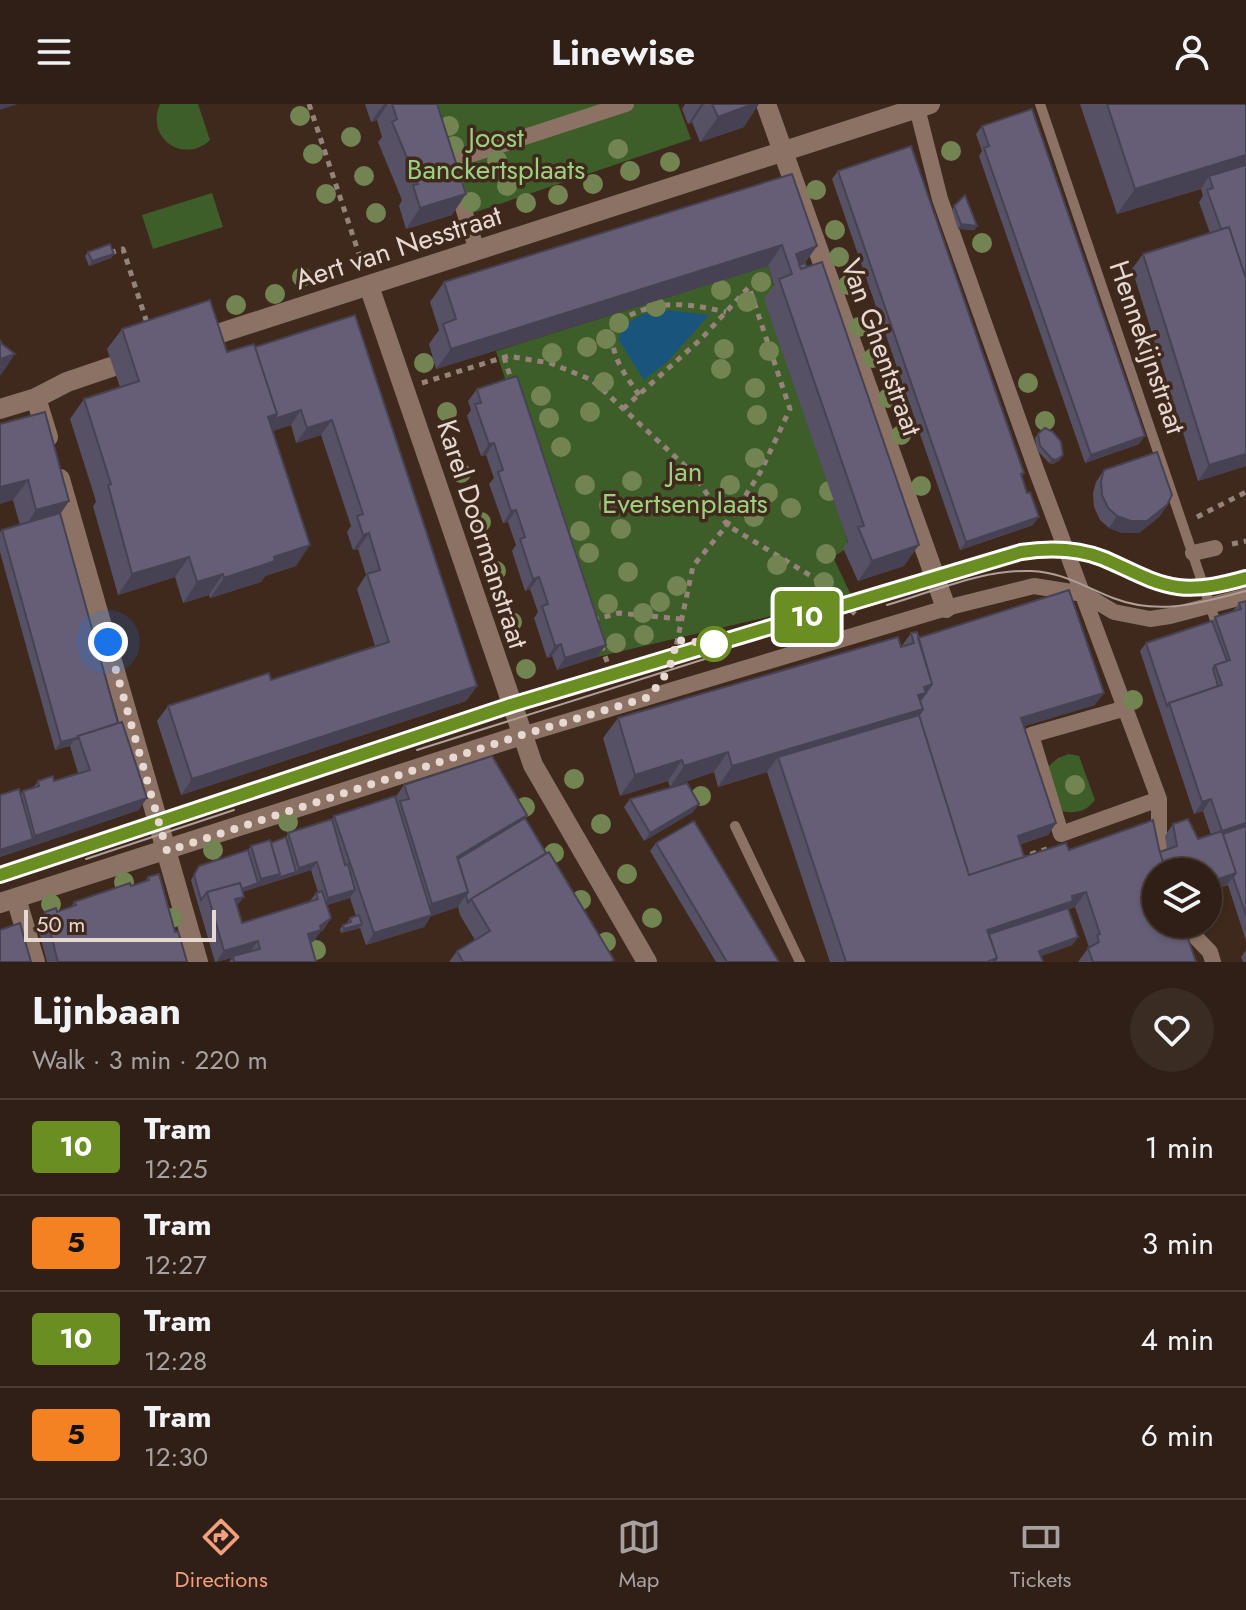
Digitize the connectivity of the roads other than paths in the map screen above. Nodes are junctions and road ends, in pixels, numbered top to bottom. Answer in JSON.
{"nodes":[{"id":1,"x":626,"y":104,"type":"edge"},
{"id":2,"x":766,"y":104,"type":"edge"},
{"id":3,"x":1040,"y":104,"type":"edge"},
{"id":4,"x":921,"y":105,"type":"edge"},
{"id":5,"x":783,"y":153,"type":"junction"},
{"id":6,"x":477,"y":250,"type":"junction"},
{"id":7,"x":369,"y":286,"type":"junction"},
{"id":8,"x":202,"y":339,"type":"edge"},
{"id":9,"x":111,"y":367,"type":"dead end"},
{"id":10,"x":36,"y":398,"type":"junction"},
{"id":11,"x":0,"y":409,"type":"edge"},
{"id":12,"x":1215,"y":548,"type":"dead end"},
{"id":13,"x":1193,"y":553,"type":"junction"},
{"id":14,"x":1084,"y":594,"type":"junction"},
{"id":15,"x":1246,"y":596,"type":"edge"},
{"id":16,"x":1211,"y":605,"type":"junction"},
{"id":17,"x":946,"y":608,"type":"junction"},
{"id":18,"x":1217,"y":626,"type":"edge"},
{"id":19,"x":1126,"y":708,"type":"junction"},
{"id":20,"x":522,"y":735,"type":"junction"},
{"id":21,"x":1159,"y":799,"type":"junction"},
{"id":22,"x":735,"y":826,"type":"dead end"},
{"id":23,"x":167,"y":851,"type":"junction"},
{"id":24,"x":1159,"y":858,"type":"edge"},
{"id":25,"x":8,"y":900,"type":"edge"},
{"id":26,"x":1196,"y":938,"type":"edge"},
{"id":27,"x":35,"y":962,"type":"edge"},
{"id":28,"x":198,"y":962,"type":"edge"},
{"id":29,"x":647,"y":962,"type":"edge"},
{"id":30,"x":800,"y":962,"type":"edge"},
{"id":31,"x":1213,"y":962,"type":"edge"}],
"edges":[{"from":1,"to":6,"type":"street"},
{"from":2,"to":5,"type":"street","name":"Van Ghentstraat"},
{"from":3,"to":13,"type":"lane","name":"Hennekijnstraat"},
{"from":4,"to":5,"type":"street","name":"Aert van Nesstraat"},
{"from":4,"to":14,"type":"street"},
{"from":5,"to":6,"type":"street","name":"Aert van Nesstraat"},
{"from":5,"to":17,"type":"street","name":"Van Ghentstraat"},
{"from":6,"to":7,"type":"street","name":"Aert van Nesstraat"},
{"from":7,"to":8,"type":"street","name":"Aert van Nesstraat"},
{"from":7,"to":20,"type":"street","name":"Karel Doormanstraat"},
{"from":9,"to":10,"type":"street"},
{"from":10,"to":11,"type":"street"},
{"from":10,"to":23,"type":"street"},
{"from":12,"to":13,"type":"street"},
{"from":13,"to":16,"type":"lane","name":"Hennekijnstraat"},
{"from":14,"to":16,"type":"street"},
{"from":14,"to":17,"type":"street"},
{"from":14,"to":19,"type":"street"},
{"from":15,"to":16,"type":"street"},
{"from":16,"to":18,"type":"lane","name":"Hennekijnstraat"},
{"from":17,"to":20,"type":"street"},
{"from":19,"to":21,"type":"street"},
{"from":19,"to":21,"type":"street"},
{"from":20,"to":23,"type":"street"},
{"from":20,"to":29,"type":"street","name":"Karel Doormanstraat"},
{"from":21,"to":24,"type":"street"},
{"from":22,"to":30,"type":"lane"},
{"from":23,"to":25,"type":"street"},
{"from":23,"to":28,"type":"street"},
{"from":25,"to":27,"type":"street"},
{"from":26,"to":31,"type":"street"}]}
